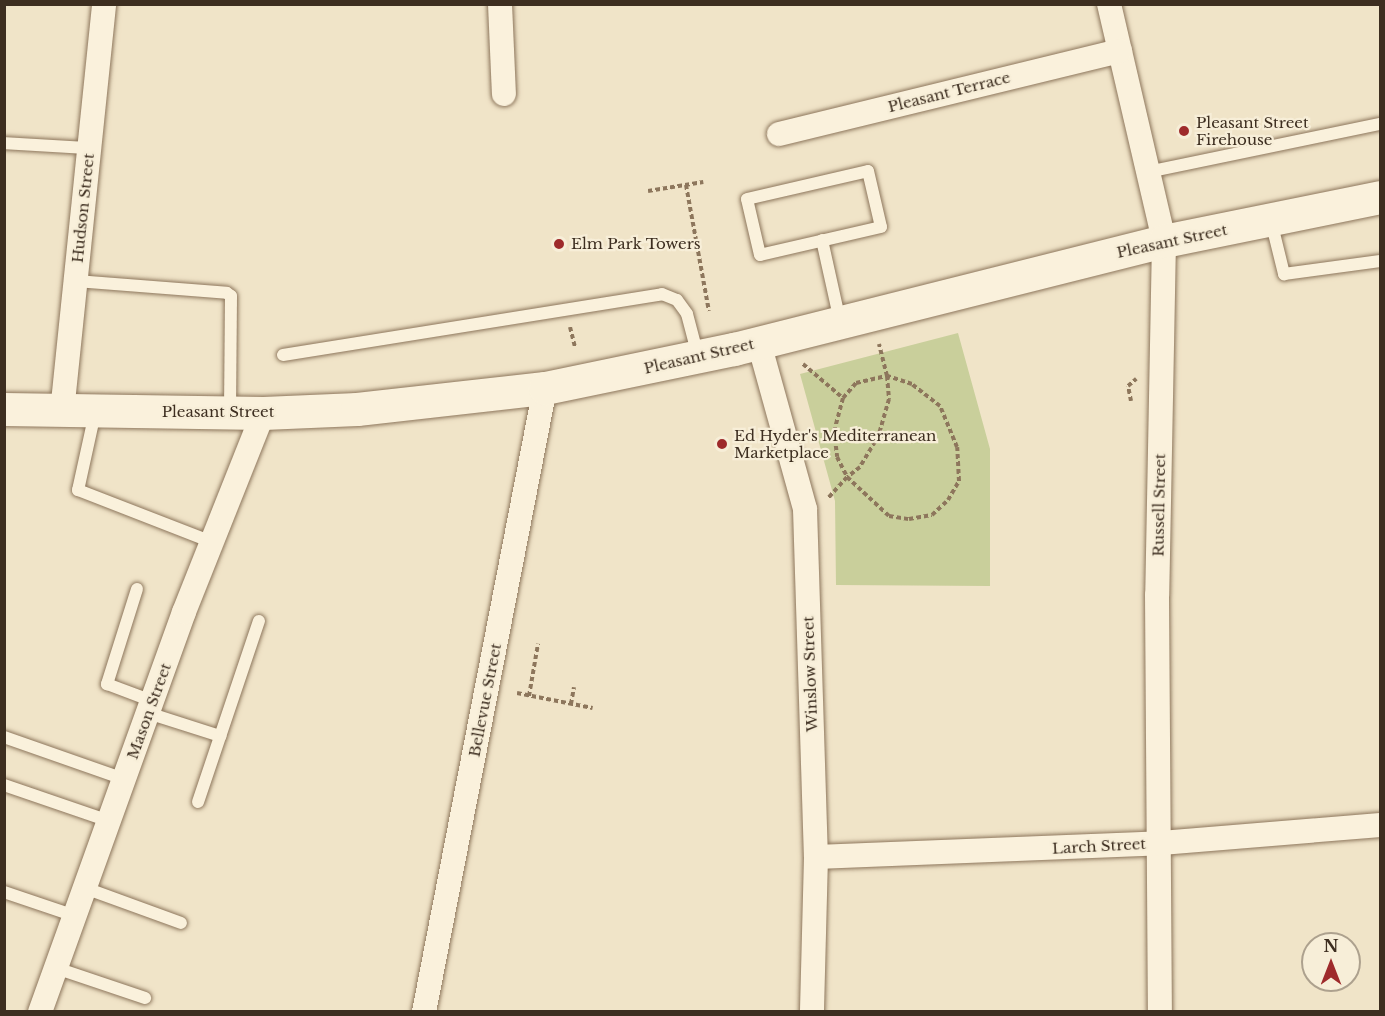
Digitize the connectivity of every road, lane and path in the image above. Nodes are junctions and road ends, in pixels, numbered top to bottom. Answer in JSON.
{"nodes":[{"id":1,"x":104,"y":4,"type":"edge"},
{"id":2,"x":500,"y":4,"type":"edge"},
{"id":3,"x":1109,"y":4,"type":"edge"},
{"id":4,"x":1120,"y":51,"type":"junction"},
{"id":5,"x":504,"y":94,"type":"dead end"},
{"id":6,"x":1380,"y":124,"type":"edge"},
{"id":7,"x":779,"y":134,"type":"dead end"},
{"id":8,"x":4,"y":143,"type":"edge"},
{"id":9,"x":89,"y":148,"type":"junction"},
{"id":10,"x":1148,"y":172,"type":"junction"},
{"id":11,"x":703,"y":182,"type":"dead end"},
{"id":12,"x":686,"y":185,"type":"junction"},
{"id":13,"x":648,"y":191,"type":"dead end"},
{"id":14,"x":1380,"y":197,"type":"edge"},
{"id":15,"x":1270,"y":220,"type":"junction"},
{"id":16,"x":822,"y":240,"type":"junction"},
{"id":17,"x":1164,"y":241,"type":"junction"},
{"id":18,"x":1380,"y":261,"type":"edge"},
{"id":19,"x":76,"y":281,"type":"junction"},
{"id":20,"x":711,"y":321,"type":"dead end"},
{"id":21,"x":840,"y":322,"type":"junction"},
{"id":22,"x":570,"y":323,"type":"dead end"},
{"id":23,"x":759,"y":343,"type":"junction"},
{"id":24,"x":879,"y":344,"type":"dead end"},
{"id":25,"x":575,"y":347,"type":"dead end"},
{"id":26,"x":283,"y":355,"type":"dead end"},
{"id":27,"x":698,"y":357,"type":"junction"},
{"id":28,"x":803,"y":364,"type":"dead end"},
{"id":29,"x":887,"y":376,"type":"junction"},
{"id":30,"x":545,"y":388,"type":"junction"},
{"id":31,"x":843,"y":398,"type":"junction"},
{"id":32,"x":4,"y":409,"type":"edge"},
{"id":33,"x":62,"y":412,"type":"junction"},
{"id":34,"x":96,"y":412,"type":"junction"},
{"id":35,"x":230,"y":413,"type":"junction"},
{"id":36,"x":263,"y":413,"type":"junction"},
{"id":37,"x":847,"y":477,"type":"junction"},
{"id":38,"x":828,"y":499,"type":"dead end"},
{"id":39,"x":212,"y":542,"type":"junction"},
{"id":40,"x":137,"y":589,"type":"dead end"},
{"id":41,"x":259,"y":621,"type":"dead end"},
{"id":42,"x":538,"y":644,"type":"dead end"},
{"id":43,"x":574,"y":687,"type":"dead end"},
{"id":44,"x":517,"y":693,"type":"dead end"},
{"id":45,"x":529,"y":696,"type":"junction"},
{"id":46,"x":571,"y":704,"type":"junction"},
{"id":47,"x":150,"y":707,"type":"junction"},
{"id":48,"x":593,"y":708,"type":"dead end"},
{"id":49,"x":220,"y":736,"type":"junction"},
{"id":50,"x":4,"y":737,"type":"edge"},
{"id":51,"x":124,"y":779,"type":"junction"},
{"id":52,"x":4,"y":785,"type":"edge"},
{"id":53,"x":198,"y":802,"type":"dead end"},
{"id":54,"x":109,"y":821,"type":"junction"},
{"id":55,"x":1380,"y":825,"type":"edge"},
{"id":56,"x":1161,"y":843,"type":"junction"},
{"id":57,"x":816,"y":856,"type":"junction"},
{"id":58,"x":85,"y":888,"type":"junction"},
{"id":59,"x":4,"y":892,"type":"edge"},
{"id":60,"x":75,"y":916,"type":"junction"},
{"id":61,"x":181,"y":923,"type":"dead end"},
{"id":62,"x":56,"y":968,"type":"junction"},
{"id":63,"x":145,"y":998,"type":"dead end"},
{"id":64,"x":40,"y":1011,"type":"edge"},
{"id":65,"x":424,"y":1011,"type":"edge"},
{"id":66,"x":812,"y":1011,"type":"edge"},
{"id":67,"x":1160,"y":1011,"type":"edge"}],
"edges":[{"from":1,"to":9,"type":"street","name":"Hudson Street"},
{"from":2,"to":5,"type":"street"},
{"from":3,"to":4,"type":"street","name":"Russell Street"},
{"from":4,"to":7,"type":"street","name":"Pleasant Terrace"},
{"from":4,"to":10,"type":"street","name":"Russell Street"},
{"from":6,"to":10,"type":"lane"},
{"from":8,"to":9,"type":"lane"},
{"from":9,"to":19,"type":"street","name":"Hudson Street"},
{"from":10,"to":17,"type":"street","name":"Russell Street"},
{"from":11,"to":12,"type":"path"},
{"from":12,"to":13,"type":"path"},
{"from":12,"to":20,"type":"path"},
{"from":14,"to":15,"type":"main road","name":"Pleasant Street"},
{"from":15,"to":17,"type":"main road","name":"Pleasant Street"},
{"from":15,"to":18,"type":"lane"},
{"from":16,"to":16,"type":"lane"},
{"from":16,"to":21,"type":"lane"},
{"from":17,"to":21,"type":"main road","name":"Pleasant Street"},
{"from":17,"to":56,"type":"street","name":"Russell Street"},
{"from":19,"to":33,"type":"street","name":"Hudson Street"},
{"from":19,"to":35,"type":"lane"},
{"from":21,"to":23,"type":"main road","name":"Pleasant Street"},
{"from":22,"to":25,"type":"path"},
{"from":23,"to":27,"type":"main road","name":"Pleasant Street"},
{"from":23,"to":57,"type":"street","name":"Winslow Street"},
{"from":24,"to":29,"type":"path"},
{"from":26,"to":27,"type":"lane"},
{"from":27,"to":30,"type":"main road","name":"Pleasant Street"},
{"from":28,"to":31,"type":"path"},
{"from":29,"to":31,"type":"path"},
{"from":29,"to":37,"type":"path"},
{"from":29,"to":37,"type":"path"},
{"from":30,"to":36,"type":"main road","name":"Pleasant Street"},
{"from":30,"to":65,"type":"street","name":"Bellevue Street"},
{"from":31,"to":37,"type":"path"},
{"from":32,"to":33,"type":"main road","name":"Pleasant Street"},
{"from":33,"to":34,"type":"main road","name":"Pleasant Street"},
{"from":34,"to":35,"type":"main road","name":"Pleasant Street"},
{"from":34,"to":39,"type":"lane"},
{"from":35,"to":36,"type":"main road","name":"Pleasant Street"},
{"from":36,"to":39,"type":"street","name":"Mason Street"},
{"from":37,"to":38,"type":"path"},
{"from":39,"to":47,"type":"street","name":"Mason Street"},
{"from":40,"to":47,"type":"lane"},
{"from":41,"to":49,"type":"lane"},
{"from":42,"to":45,"type":"path"},
{"from":43,"to":46,"type":"path"},
{"from":44,"to":45,"type":"path"},
{"from":45,"to":46,"type":"path"},
{"from":46,"to":48,"type":"path"},
{"from":47,"to":49,"type":"lane"},
{"from":47,"to":51,"type":"street","name":"Mason Street"},
{"from":49,"to":53,"type":"lane"},
{"from":50,"to":51,"type":"lane"},
{"from":51,"to":54,"type":"street","name":"Mason Street"},
{"from":52,"to":54,"type":"lane"},
{"from":54,"to":58,"type":"street","name":"Mason Street"},
{"from":55,"to":56,"type":"street","name":"Larch Street"},
{"from":56,"to":57,"type":"street","name":"Larch Street"},
{"from":56,"to":67,"type":"street","name":"Russell Street"},
{"from":57,"to":66,"type":"street","name":"Winslow Street"},
{"from":58,"to":60,"type":"street","name":"Mason Street"},
{"from":58,"to":61,"type":"lane"},
{"from":59,"to":60,"type":"lane"},
{"from":60,"to":62,"type":"street","name":"Mason Street"},
{"from":62,"to":63,"type":"lane"},
{"from":62,"to":64,"type":"street","name":"Mason Street"}]}
